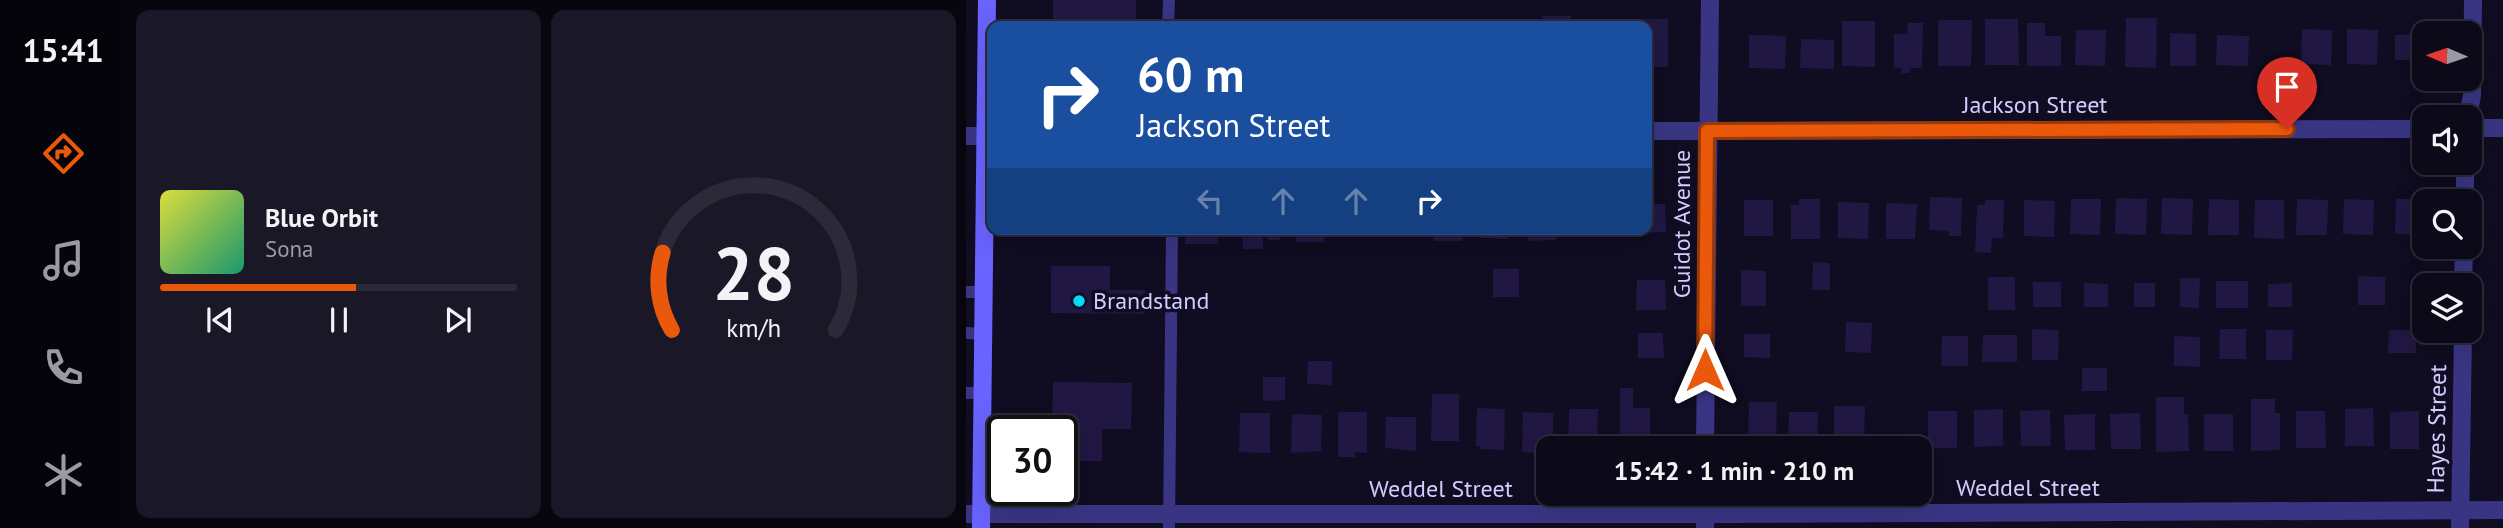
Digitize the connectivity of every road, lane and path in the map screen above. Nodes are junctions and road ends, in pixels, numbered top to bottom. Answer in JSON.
{"nodes":[{"id":1,"x":987,"y":0,"type":"edge"},
{"id":2,"x":1169,"y":0,"type":"edge"},
{"id":3,"x":1710,"y":0,"type":"edge"},
{"id":4,"x":2473,"y":0,"type":"edge"},
{"id":5,"x":987,"y":21,"type":"edge"},
{"id":6,"x":1168,"y":21,"type":"edge"},
{"id":7,"x":2470,"y":105,"type":"edge"},
{"id":8,"x":2482,"y":128,"type":"edge"},
{"id":9,"x":2503,"y":128,"type":"edge"},
{"id":10,"x":2412,"y":129,"type":"edge"},
{"id":11,"x":1652,"y":131,"type":"edge"},
{"id":12,"x":1707,"y":131,"type":"junction"},
{"id":13,"x":966,"y":136,"type":"edge"},
{"id":14,"x":987,"y":136,"type":"edge"},
{"id":15,"x":987,"y":198,"type":"edge"},
{"id":16,"x":1172,"y":235,"type":"edge"},
{"id":17,"x":966,"y":292,"type":"edge"},
{"id":18,"x":984,"y":292,"type":"junction"},
{"id":19,"x":975,"y":333,"type":"edge"},
{"id":20,"x":2463,"y":343,"type":"edge"},
{"id":21,"x":975,"y":393,"type":"edge"},
{"id":22,"x":1705,"y":436,"type":"edge"},
{"id":23,"x":2460,"y":509,"type":"junction"},
{"id":24,"x":2503,"y":510,"type":"edge"},
{"id":25,"x":976,"y":519,"type":"edge"},
{"id":26,"x":1169,"y":521,"type":"edge"},
{"id":27,"x":1705,"y":521,"type":"edge"},
{"id":28,"x":2460,"y":528,"type":"edge"}],
"edges":[{"from":1,"to":5,"type":"main road"},
{"from":2,"to":6,"type":"lane"},
{"from":3,"to":12,"type":"street","name":"Guidot Avenue"},
{"from":4,"to":7,"type":"street"},
{"from":8,"to":9,"type":"street"},
{"from":10,"to":12,"type":"street","name":"Jackson Street"},
{"from":11,"to":12,"type":"street","name":"Jackson Street"},
{"from":12,"to":22,"type":"street","name":"Guidot Avenue"},
{"from":13,"to":14,"type":"street"},
{"from":15,"to":18,"type":"main road"},
{"from":16,"to":26,"type":"lane"},
{"from":17,"to":18,"type":"lane"},
{"from":18,"to":19,"type":"main road"},
{"from":19,"to":21,"type":"main road"},
{"from":20,"to":23,"type":"street","name":"Hayes Street"},
{"from":21,"to":25,"type":"main road"},
{"from":23,"to":24,"type":"street","name":"Weddel Street"},
{"from":23,"to":27,"type":"street","name":"Weddel Street"},
{"from":23,"to":28,"type":"street","name":"Hayes Street"},
{"from":25,"to":26,"type":"street","name":"Weddel Street"},
{"from":26,"to":27,"type":"street","name":"Weddel Street"}]}
